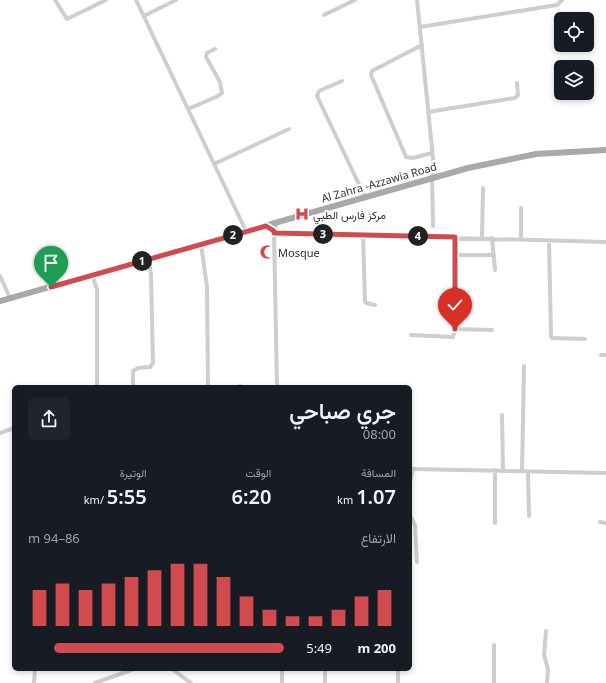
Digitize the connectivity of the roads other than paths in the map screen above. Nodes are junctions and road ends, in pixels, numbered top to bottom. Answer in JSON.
{"nodes":[{"id":1,"x":55,"y":0,"type":"edge"},
{"id":2,"x":106,"y":0,"type":"edge"},
{"id":3,"x":136,"y":0,"type":"edge"},
{"id":4,"x":176,"y":0,"type":"edge"},
{"id":5,"x":356,"y":0,"type":"edge"},
{"id":6,"x":417,"y":0,"type":"edge"},
{"id":7,"x":562,"y":0,"type":"edge"},
{"id":8,"x":324,"y":15,"type":"dead end"},
{"id":9,"x":144,"y":16,"type":"junction"},
{"id":10,"x":420,"y":27,"type":"junction"},
{"id":11,"x":422,"y":45,"type":"junction"},
{"id":12,"x":215,"y":49,"type":"dead end"},
{"id":13,"x":342,"y":81,"type":"dead end"},
{"id":14,"x":517,"y":83,"type":"dead end"},
{"id":15,"x":188,"y":109,"type":"junction"},
{"id":16,"x":428,"y":112,"type":"junction"},
{"id":17,"x":289,"y":129,"type":"dead end"},
{"id":18,"x":606,"y":150,"type":"edge"},
{"id":19,"x":432,"y":153,"type":"junction"},
{"id":20,"x":214,"y":164,"type":"junction"},
{"id":21,"x":434,"y":168,"type":"junction"},
{"id":22,"x":439,"y":175,"type":"junction"},
{"id":23,"x":432,"y":177,"type":"junction"},
{"id":24,"x":483,"y":188,"type":"dead end"},
{"id":25,"x":365,"y":197,"type":"junction"},
{"id":26,"x":521,"y":208,"type":"dead end"},
{"id":27,"x":277,"y":223,"type":"junction"},
{"id":28,"x":266,"y":226,"type":"junction"},
{"id":29,"x":433,"y":226,"type":"dead end"},
{"id":30,"x":246,"y":231,"type":"junction"},
{"id":31,"x":274,"y":232,"type":"junction"},
{"id":32,"x":363,"y":235,"type":"junction"},
{"id":33,"x":455,"y":237,"type":"junction"},
{"id":34,"x":482,"y":238,"type":"junction"},
{"id":35,"x":492,"y":238,"type":"junction"},
{"id":36,"x":522,"y":239,"type":"junction"},
{"id":37,"x":549,"y":240,"type":"junction"},
{"id":38,"x":606,"y":242,"type":"edge"},
{"id":39,"x":202,"y":244,"type":"junction"},
{"id":40,"x":455,"y":255,"type":"junction"},
{"id":41,"x":494,"y":255,"type":"junction"},
{"id":42,"x":149,"y":259,"type":"junction"},
{"id":43,"x":496,"y":270,"type":"dead end"},
{"id":44,"x":92,"y":275,"type":"junction"},
{"id":45,"x":0,"y":276,"type":"edge"},
{"id":46,"x":10,"y":298,"type":"junction"},
{"id":47,"x":0,"y":301,"type":"edge"},
{"id":48,"x":375,"y":305,"type":"dead end"},
{"id":49,"x":455,"y":329,"type":"junction"},
{"id":50,"x":492,"y":330,"type":"dead end"},
{"id":51,"x":411,"y":335,"type":"dead end"},
{"id":52,"x":585,"y":339,"type":"dead end"},
{"id":53,"x":601,"y":355,"type":"dead end"},
{"id":54,"x":606,"y":355,"type":"edge"},
{"id":55,"x":524,"y":366,"type":"dead end"},
{"id":56,"x":97,"y":385,"type":"edge"},
{"id":57,"x":133,"y":385,"type":"edge"},
{"id":58,"x":208,"y":385,"type":"edge"},
{"id":59,"x":277,"y":385,"type":"edge"},
{"id":60,"x":502,"y":415,"type":"dead end"},
{"id":61,"x":12,"y":429,"type":"edge"},
{"id":62,"x":0,"y":433,"type":"edge"},
{"id":63,"x":412,"y":469,"type":"edge"},
{"id":64,"x":495,"y":470,"type":"junction"},
{"id":65,"x":502,"y":470,"type":"junction"},
{"id":66,"x":522,"y":471,"type":"junction"},
{"id":67,"x":528,"y":471,"type":"junction"},
{"id":68,"x":606,"y":473,"type":"edge"},
{"id":69,"x":529,"y":516,"type":"dead end"},
{"id":70,"x":412,"y":520,"type":"edge"},
{"id":71,"x":600,"y":522,"type":"dead end"},
{"id":72,"x":495,"y":523,"type":"dead end"},
{"id":73,"x":606,"y":523,"type":"edge"},
{"id":74,"x":417,"y":562,"type":"dead end"},
{"id":75,"x":546,"y":631,"type":"dead end"},
{"id":76,"x":494,"y":645,"type":"dead end"},
{"id":77,"x":35,"y":671,"type":"edge"},
{"id":78,"x":128,"y":671,"type":"edge"},
{"id":79,"x":175,"y":671,"type":"edge"},
{"id":80,"x":282,"y":671,"type":"edge"},
{"id":81,"x":325,"y":671,"type":"edge"},
{"id":82,"x":398,"y":671,"type":"edge"},
{"id":83,"x":34,"y":683,"type":"edge"},
{"id":84,"x":95,"y":683,"type":"edge"},
{"id":85,"x":191,"y":683,"type":"edge"},
{"id":86,"x":282,"y":683,"type":"edge"},
{"id":87,"x":325,"y":683,"type":"edge"},
{"id":88,"x":398,"y":683,"type":"edge"},
{"id":89,"x":494,"y":683,"type":"edge"},
{"id":90,"x":547,"y":683,"type":"edge"}],
"edges":[{"from":1,"to":2,"type":"street"},
{"from":3,"to":9,"type":"street"},
{"from":4,"to":9,"type":"street"},
{"from":5,"to":8,"type":"street"},
{"from":6,"to":10,"type":"street"},
{"from":7,"to":10,"type":"street"},
{"from":9,"to":15,"type":"street"},
{"from":10,"to":11,"type":"street"},
{"from":11,"to":16,"type":"street"},
{"from":11,"to":19,"type":"street"},
{"from":12,"to":15,"type":"street"},
{"from":13,"to":25,"type":"street"},
{"from":14,"to":16,"type":"street"},
{"from":15,"to":20,"type":"street"},
{"from":16,"to":19,"type":"street"},
{"from":17,"to":20,"type":"street"},
{"from":18,"to":22,"type":"main road","name":"Al Zahra -Azzawia Road"},
{"from":19,"to":21,"type":"street"},
{"from":20,"to":30,"type":"street"},
{"from":21,"to":22,"type":"street"},
{"from":21,"to":23,"type":"street"},
{"from":22,"to":23,"type":"main road","name":"Al Zahra -Azzawia Road"},
{"from":23,"to":25,"type":"main road","name":"Al Zahra -Azzawia Road"},
{"from":23,"to":29,"type":"street"},
{"from":24,"to":34,"type":"street"},
{"from":25,"to":27,"type":"main road","name":"Al Zahra -Azzawia Road"},
{"from":26,"to":36,"type":"street"},
{"from":27,"to":28,"type":"main road","name":"Al Zahra -Azzawia Road"},
{"from":27,"to":31,"type":"street"},
{"from":28,"to":30,"type":"main road","name":"Al Zahra -Azzawia Road"},
{"from":28,"to":31,"type":"street"},
{"from":30,"to":39,"type":"main road","name":"Al Zahra -Azzawia Road"},
{"from":31,"to":32,"type":"street"},
{"from":31,"to":59,"type":"street"},
{"from":32,"to":33,"type":"street"},
{"from":32,"to":48,"type":"street"},
{"from":33,"to":34,"type":"street"},
{"from":33,"to":40,"type":"street"},
{"from":34,"to":35,"type":"street"},
{"from":35,"to":36,"type":"street"},
{"from":35,"to":41,"type":"street"},
{"from":36,"to":37,"type":"street"},
{"from":37,"to":38,"type":"street"},
{"from":37,"to":52,"type":"street"},
{"from":39,"to":42,"type":"main road","name":"Al Zahra -Azzawia Road"},
{"from":39,"to":58,"type":"street"},
{"from":40,"to":41,"type":"street"},
{"from":40,"to":49,"type":"street"},
{"from":41,"to":43,"type":"street"},
{"from":42,"to":44,"type":"main road","name":"Al Zahra -Azzawia Road"},
{"from":42,"to":57,"type":"street"},
{"from":44,"to":46,"type":"main road","name":"Al Zahra -Azzawia Road"},
{"from":44,"to":56,"type":"street"},
{"from":45,"to":46,"type":"street"},
{"from":46,"to":47,"type":"main road","name":"Al Zahra -Azzawia Road"},
{"from":49,"to":50,"type":"street"},
{"from":49,"to":51,"type":"street"},
{"from":53,"to":54,"type":"street"},
{"from":55,"to":66,"type":"street"},
{"from":60,"to":65,"type":"street"},
{"from":61,"to":62,"type":"street"},
{"from":63,"to":64,"type":"street"},
{"from":64,"to":65,"type":"street"},
{"from":64,"to":72,"type":"street"},
{"from":65,"to":66,"type":"street"},
{"from":66,"to":67,"type":"street"},
{"from":67,"to":68,"type":"street"},
{"from":67,"to":69,"type":"street"},
{"from":70,"to":74,"type":"street"},
{"from":71,"to":73,"type":"street"},
{"from":75,"to":90,"type":"street"},
{"from":76,"to":89,"type":"street"},
{"from":77,"to":83,"type":"street"},
{"from":78,"to":84,"type":"street"},
{"from":79,"to":85,"type":"street"},
{"from":80,"to":86,"type":"street"},
{"from":81,"to":87,"type":"street"},
{"from":82,"to":88,"type":"street"}]}
